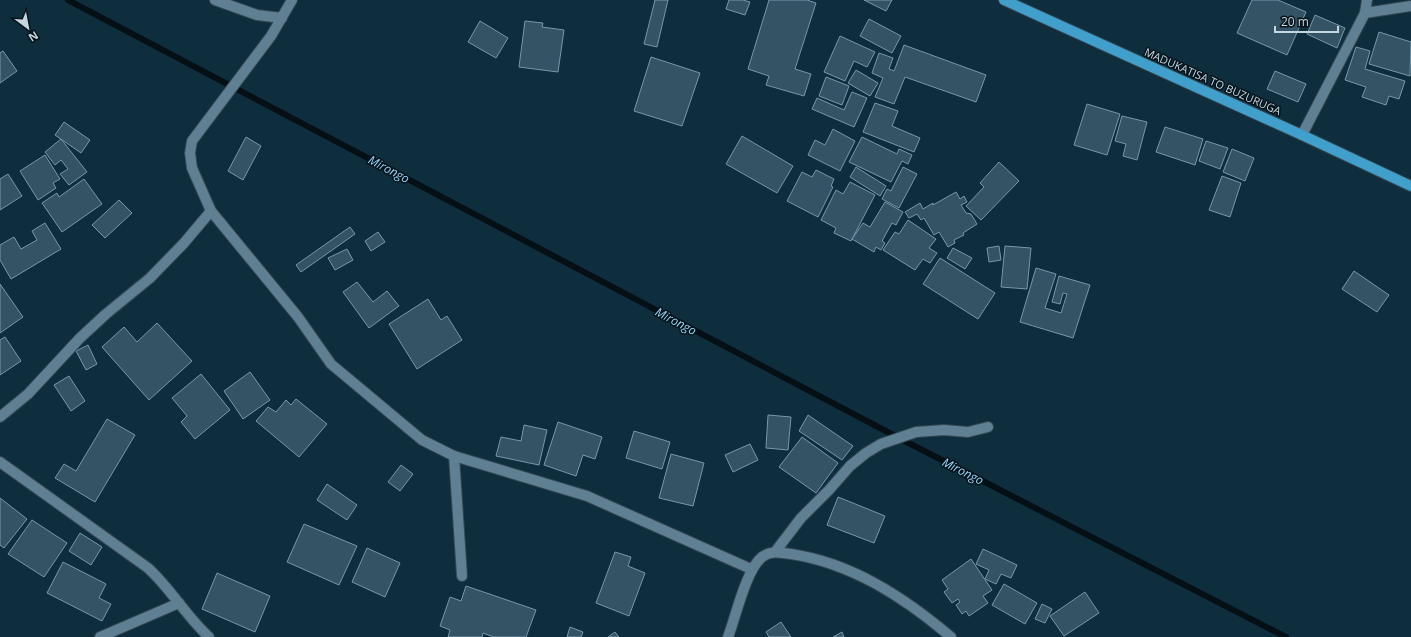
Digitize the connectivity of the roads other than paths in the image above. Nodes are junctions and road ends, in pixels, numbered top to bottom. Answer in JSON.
{"nodes":[{"id":1,"x":215,"y":0,"type":"edge"},
{"id":2,"x":292,"y":0,"type":"edge"},
{"id":3,"x":1004,"y":0,"type":"edge"},
{"id":4,"x":1367,"y":0,"type":"edge"},
{"id":5,"x":1411,"y":6,"type":"edge"},
{"id":6,"x":1365,"y":12,"type":"junction"},
{"id":7,"x":282,"y":18,"type":"junction"},
{"id":8,"x":1302,"y":135,"type":"junction"},
{"id":9,"x":1411,"y":186,"type":"edge"},
{"id":10,"x":211,"y":211,"type":"junction"},
{"id":11,"x":0,"y":417,"type":"edge"},
{"id":12,"x":988,"y":427,"type":"dead end"},
{"id":13,"x":454,"y":456,"type":"junction"},
{"id":14,"x":0,"y":462,"type":"edge"},
{"id":15,"x":775,"y":552,"type":"junction"},
{"id":16,"x":751,"y":569,"type":"junction"},
{"id":17,"x":462,"y":576,"type":"dead end"},
{"id":18,"x":179,"y":603,"type":"junction"},
{"id":19,"x":100,"y":637,"type":"edge"},
{"id":20,"x":209,"y":637,"type":"edge"},
{"id":21,"x":728,"y":637,"type":"edge"},
{"id":22,"x":951,"y":637,"type":"edge"}],
"edges":[{"from":1,"to":7,"type":"street"},
{"from":2,"to":7,"type":"street"},
{"from":3,"to":8,"type":"main road","name":"MADUKATISA TO BUZURUGA"},
{"from":4,"to":6,"type":"street"},
{"from":5,"to":6,"type":"street"},
{"from":6,"to":8,"type":"street"},
{"from":7,"to":10,"type":"street"},
{"from":8,"to":9,"type":"main road","name":"MADUKATISA TO BUZURUGA"},
{"from":10,"to":11,"type":"street"},
{"from":10,"to":13,"type":"street"},
{"from":12,"to":15,"type":"street"},
{"from":13,"to":16,"type":"street"},
{"from":13,"to":17,"type":"street"},
{"from":14,"to":18,"type":"street"},
{"from":15,"to":16,"type":"street"},
{"from":15,"to":22,"type":"street"},
{"from":16,"to":21,"type":"street"},
{"from":18,"to":19,"type":"street"},
{"from":18,"to":20,"type":"street"}]}
